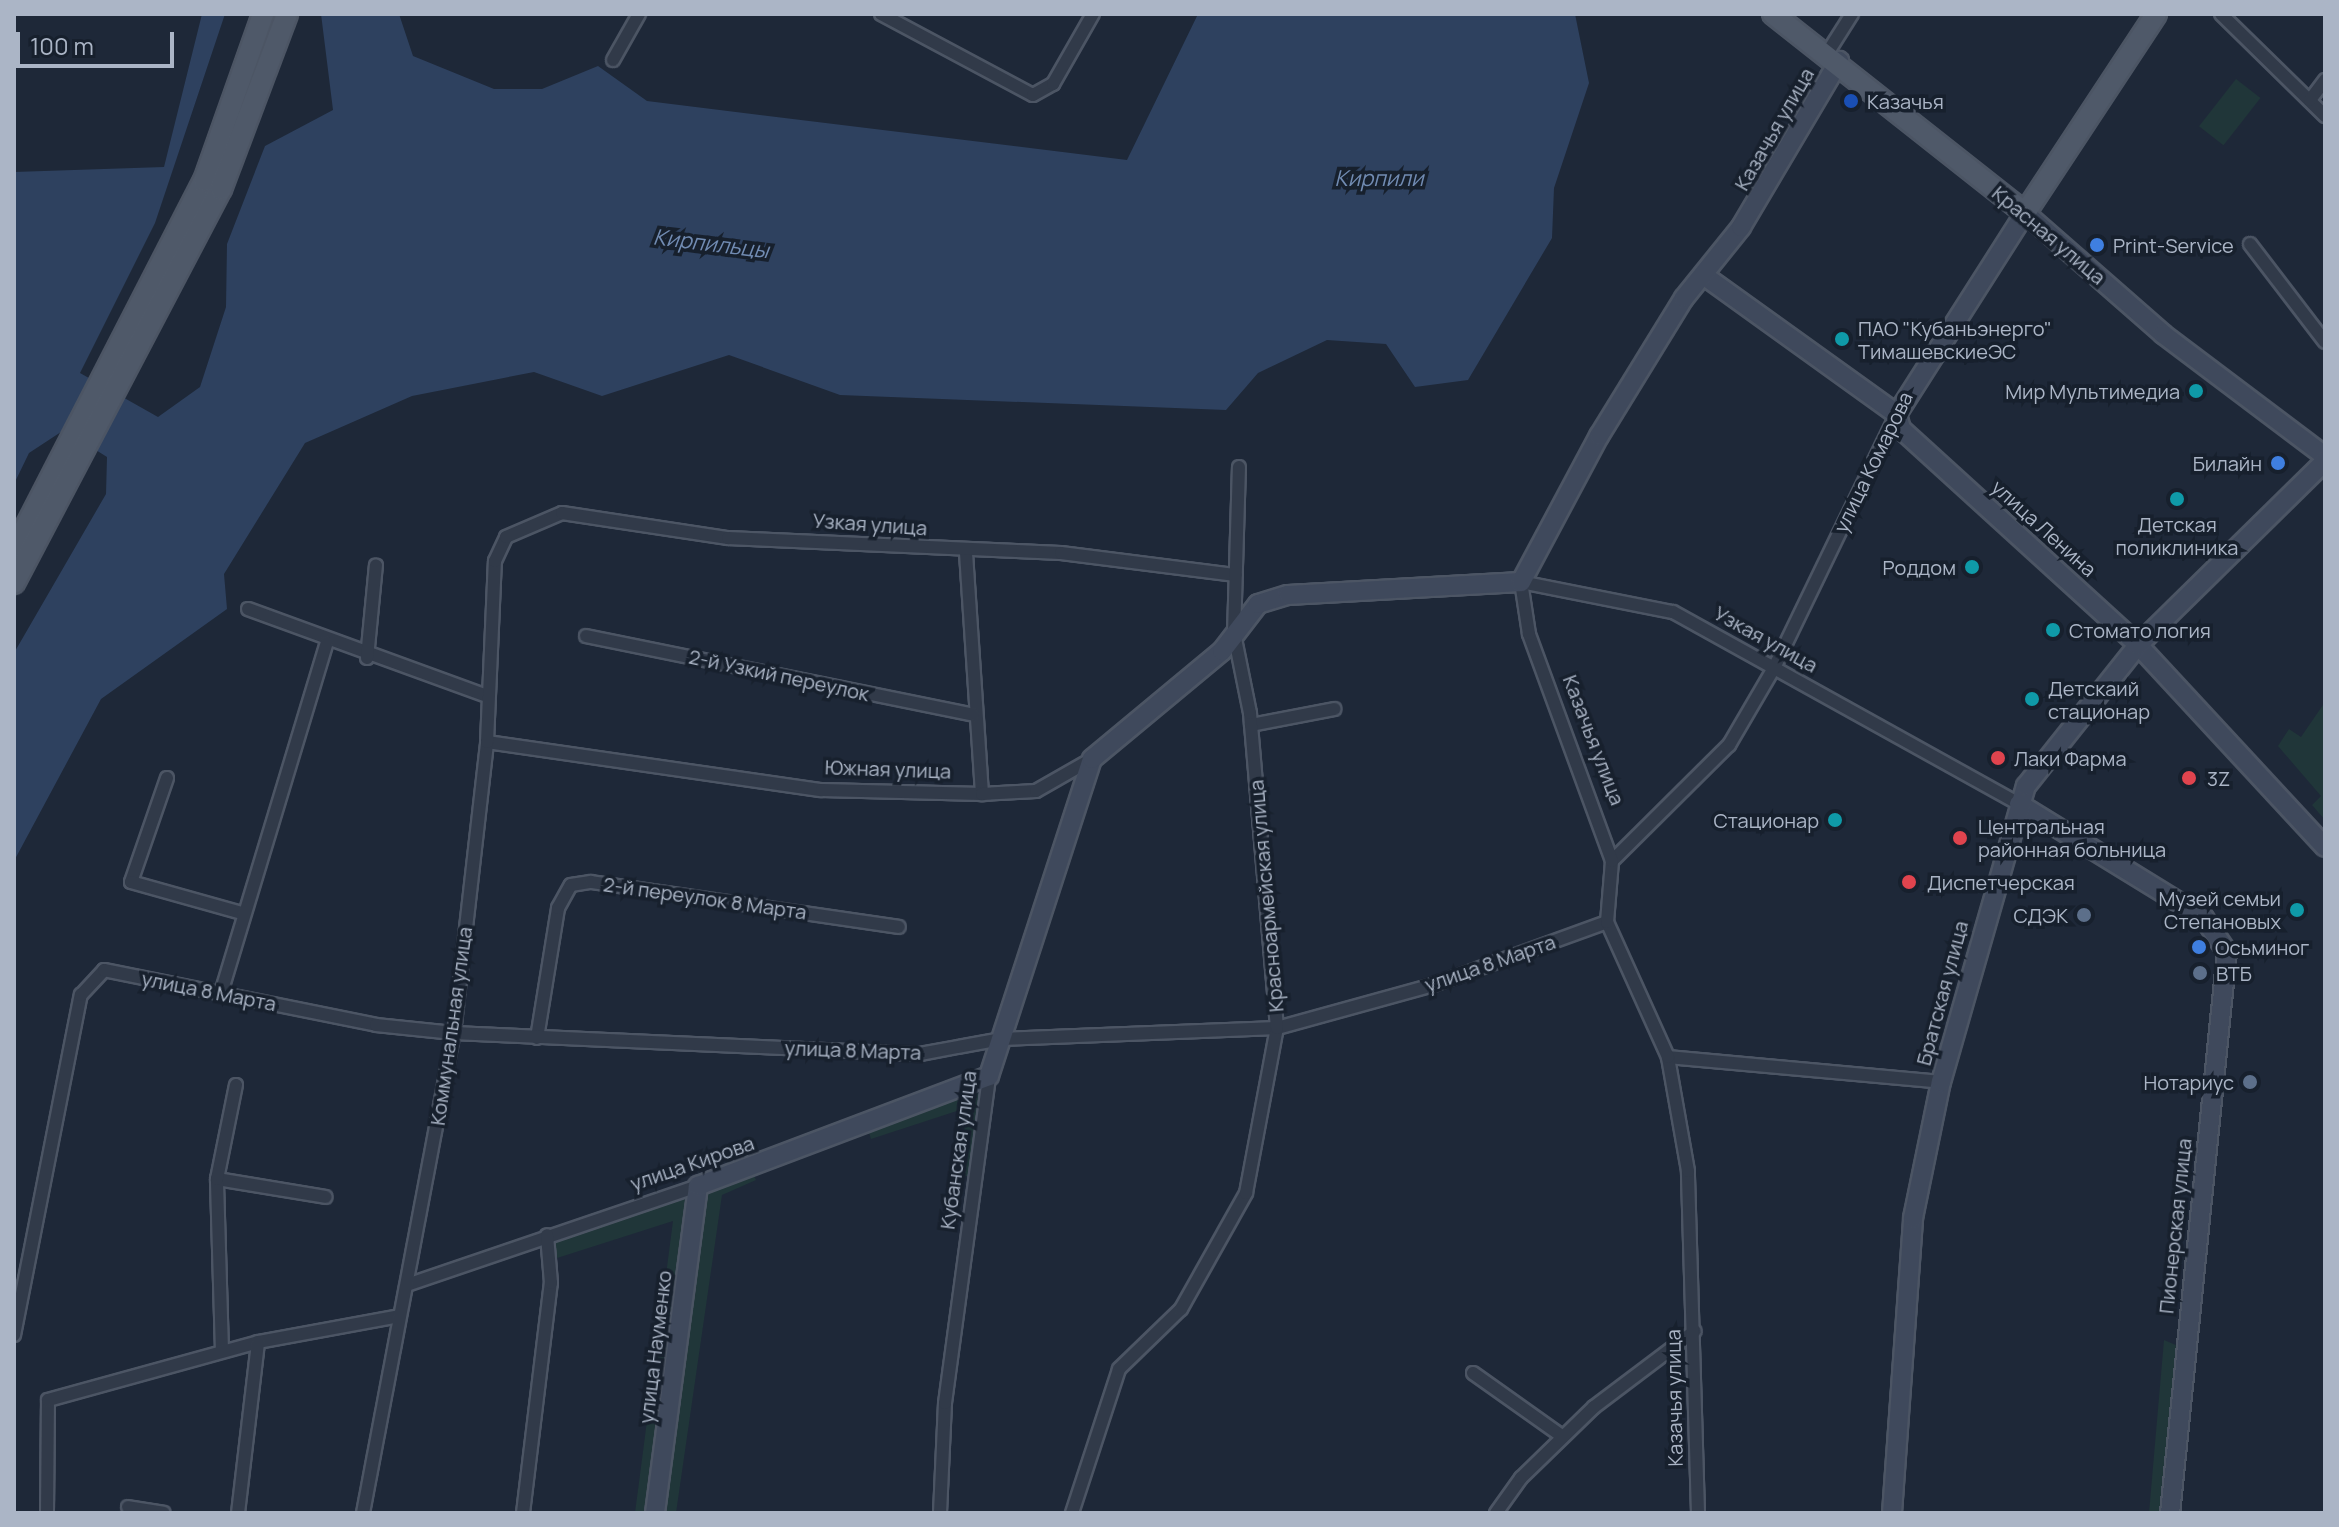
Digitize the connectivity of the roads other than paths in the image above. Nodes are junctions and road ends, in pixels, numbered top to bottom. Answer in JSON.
{"nodes":[{"id":1,"x":263,"y":14,"type":"edge"},
{"id":2,"x":287,"y":14,"type":"edge"},
{"id":3,"x":639,"y":14,"type":"edge"},
{"id":4,"x":881,"y":14,"type":"edge"},
{"id":5,"x":1093,"y":14,"type":"edge"},
{"id":6,"x":1773,"y":14,"type":"edge"},
{"id":7,"x":1852,"y":14,"type":"edge"},
{"id":8,"x":2156,"y":14,"type":"edge"},
{"id":9,"x":2221,"y":14,"type":"edge"},
{"id":10,"x":1834,"y":56,"type":"junction"},
{"id":11,"x":613,"y":60,"type":"dead end"},
{"id":12,"x":2325,"y":80,"type":"edge"},
{"id":13,"x":2310,"y":100,"type":"junction"},
{"id":14,"x":2325,"y":116,"type":"edge"},
{"id":15,"x":2025,"y":213,"type":"junction"},
{"id":16,"x":2250,"y":244,"type":"dead end"},
{"id":17,"x":1706,"y":277,"type":"junction"},
{"id":18,"x":2325,"y":342,"type":"edge"},
{"id":19,"x":114,"y":382,"type":"junction"},
{"id":20,"x":1897,"y":414,"type":"junction"},
{"id":21,"x":2325,"y":459,"type":"edge"},
{"id":22,"x":1239,"y":467,"type":"dead end"},
{"id":23,"x":62,"y":480,"type":"junction"},
{"id":24,"x":506,"y":537,"type":"joint"},
{"id":25,"x":14,"y":550,"type":"edge"},
{"id":26,"x":966,"y":553,"type":"junction"},
{"id":27,"x":376,"y":565,"type":"dead end"},
{"id":28,"x":1236,"y":575,"type":"junction"},
{"id":29,"x":1521,"y":582,"type":"junction"},
{"id":30,"x":14,"y":583,"type":"edge"},
{"id":31,"x":248,"y":609,"type":"dead end"},
{"id":32,"x":1234,"y":634,"type":"junction"},
{"id":33,"x":586,"y":636,"type":"dead end"},
{"id":34,"x":327,"y":643,"type":"junction"},
{"id":35,"x":2138,"y":645,"type":"junction"},
{"id":36,"x":367,"y":658,"type":"junction"},
{"id":37,"x":1774,"y":668,"type":"junction"},
{"id":38,"x":484,"y":695,"type":"junction"},
{"id":39,"x":1334,"y":709,"type":"dead end"},
{"id":40,"x":973,"y":715,"type":"junction"},
{"id":41,"x":1251,"y":725,"type":"junction"},
{"id":42,"x":487,"y":742,"type":"junction"},
{"id":43,"x":1092,"y":759,"type":"junction"},
{"id":44,"x":167,"y":778,"type":"dead end"},
{"id":45,"x":982,"y":794,"type":"junction"},
{"id":46,"x":2019,"y":804,"type":"junction"},
{"id":47,"x":2325,"y":847,"type":"edge"},
{"id":48,"x":1612,"y":861,"type":"junction"},
{"id":49,"x":242,"y":913,"type":"junction"},
{"id":50,"x":1607,"y":922,"type":"junction"},
{"id":51,"x":899,"y":927,"type":"dead end"},
{"id":52,"x":2224,"y":944,"type":"joint"},
{"id":53,"x":221,"y":993,"type":"junction"},
{"id":54,"x":1277,"y":1028,"type":"junction"},
{"id":55,"x":454,"y":1033,"type":"junction"},
{"id":56,"x":537,"y":1038,"type":"junction"},
{"id":57,"x":1001,"y":1039,"type":"junction"},
{"id":58,"x":1668,"y":1057,"type":"junction"},
{"id":59,"x":989,"y":1076,"type":"junction"},
{"id":60,"x":1941,"y":1082,"type":"junction"},
{"id":61,"x":236,"y":1085,"type":"dead end"},
{"id":62,"x":217,"y":1179,"type":"junction"},
{"id":63,"x":698,"y":1186,"type":"junction"},
{"id":64,"x":326,"y":1197,"type":"dead end"},
{"id":65,"x":547,"y":1235,"type":"junction"},
{"id":66,"x":407,"y":1285,"type":"junction"},
{"id":67,"x":399,"y":1316,"type":"junction"},
{"id":68,"x":1695,"y":1331,"type":"junction"},
{"id":69,"x":14,"y":1335,"type":"edge"},
{"id":70,"x":258,"y":1342,"type":"junction"},
{"id":71,"x":222,"y":1351,"type":"junction"},
{"id":72,"x":1473,"y":1373,"type":"dead end"},
{"id":73,"x":1563,"y":1437,"type":"junction"},
{"id":74,"x":128,"y":1507,"type":"dead end"},
{"id":75,"x":47,"y":1513,"type":"edge"},
{"id":76,"x":164,"y":1513,"type":"edge"},
{"id":77,"x":238,"y":1513,"type":"edge"},
{"id":78,"x":363,"y":1513,"type":"edge"},
{"id":79,"x":523,"y":1513,"type":"edge"},
{"id":80,"x":655,"y":1513,"type":"edge"},
{"id":81,"x":940,"y":1513,"type":"edge"},
{"id":82,"x":1072,"y":1513,"type":"edge"},
{"id":83,"x":1496,"y":1513,"type":"edge"},
{"id":84,"x":1698,"y":1513,"type":"edge"},
{"id":85,"x":1892,"y":1513,"type":"edge"},
{"id":86,"x":2170,"y":1513,"type":"edge"}],
"edges":[{"from":1,"to":19,"type":"main road"},
{"from":2,"to":19,"type":"main road"},
{"from":3,"to":11,"type":"street"},
{"from":4,"to":5,"type":"street"},
{"from":6,"to":10,"type":"main road","name":"Красная улица"},
{"from":7,"to":10,"type":"street","name":"Казачья улица"},
{"from":8,"to":15,"type":"main road","name":"улица Комарова"},
{"from":9,"to":13,"type":"street"},
{"from":10,"to":15,"type":"main road","name":"Красная улица"},
{"from":10,"to":17,"type":"main road","name":"Казачья улица"},
{"from":12,"to":13,"type":"street"},
{"from":13,"to":14,"type":"street"},
{"from":15,"to":20,"type":"main road","name":"улица Комарова"},
{"from":15,"to":21,"type":"main road","name":"Красная улица"},
{"from":16,"to":18,"type":"street"},
{"from":17,"to":20,"type":"main road","name":"улица Ленина"},
{"from":17,"to":29,"type":"main road","name":"Казачья улица"},
{"from":19,"to":23,"type":"main road"},
{"from":20,"to":35,"type":"main road","name":"улица Ленина"},
{"from":20,"to":37,"type":"street","name":"улица Комарова"},
{"from":21,"to":35,"type":"main road","name":"Братская улица"},
{"from":22,"to":28,"type":"street","name":"Красноармейская улица"},
{"from":23,"to":25,"type":"main road"},
{"from":23,"to":30,"type":"main road"},
{"from":24,"to":26,"type":"street","name":"Узкая улица"},
{"from":24,"to":38,"type":"street","name":"Коммунальная улица"},
{"from":26,"to":28,"type":"street","name":"Узкая улица"},
{"from":26,"to":40,"type":"street"},
{"from":27,"to":36,"type":"street"},
{"from":28,"to":32,"type":"street","name":"Красноармейская улица"},
{"from":29,"to":32,"type":"main road","name":"Узкая улица"},
{"from":29,"to":37,"type":"street","name":"Узкая улица"},
{"from":29,"to":48,"type":"street","name":"Казачья улица"},
{"from":31,"to":34,"type":"street"},
{"from":32,"to":41,"type":"street","name":"Красноармейская улица"},
{"from":32,"to":43,"type":"main road","name":"Южная улица"},
{"from":33,"to":40,"type":"street","name":"2-й Узкий переулок"},
{"from":34,"to":36,"type":"street"},
{"from":34,"to":49,"type":"street"},
{"from":35,"to":46,"type":"main road","name":"Братская улица"},
{"from":35,"to":47,"type":"main road","name":"улица Ленина"},
{"from":36,"to":38,"type":"street"},
{"from":37,"to":46,"type":"street","name":"Узкая улица"},
{"from":37,"to":48,"type":"street","name":"улица Комарова"},
{"from":38,"to":42,"type":"street","name":"Коммунальная улица"},
{"from":39,"to":41,"type":"street"},
{"from":40,"to":45,"type":"street"},
{"from":41,"to":54,"type":"street","name":"Красноармейская улица"},
{"from":42,"to":45,"type":"street","name":"Южная улица"},
{"from":42,"to":55,"type":"street","name":"Коммунальная улица"},
{"from":43,"to":45,"type":"street","name":"Южная улица"},
{"from":43,"to":57,"type":"main road","name":"Кубанская улица"},
{"from":44,"to":49,"type":"street"},
{"from":46,"to":52,"type":"main road","name":"Узкая улица"},
{"from":46,"to":60,"type":"main road","name":"Братская улица"},
{"from":48,"to":50,"type":"street","name":"Казачья улица"},
{"from":49,"to":53,"type":"street"},
{"from":50,"to":54,"type":"street","name":"улица 8 Марта"},
{"from":50,"to":58,"type":"street","name":"Казачья улица"},
{"from":51,"to":56,"type":"street","name":"2-й переулок 8 Марта"},
{"from":52,"to":86,"type":"main road","name":"Пионерская улица"},
{"from":53,"to":55,"type":"street","name":"улица 8 Марта"},
{"from":53,"to":69,"type":"street","name":"улица 8 Марта"},
{"from":54,"to":57,"type":"street","name":"улица 8 Марта"},
{"from":54,"to":82,"type":"street","name":"Красноармейская улица"},
{"from":55,"to":56,"type":"street","name":"улица 8 Марта"},
{"from":55,"to":66,"type":"street","name":"Коммунальная улица"},
{"from":56,"to":57,"type":"street","name":"улица 8 Марта"},
{"from":57,"to":59,"type":"main road","name":"Кубанская улица"},
{"from":58,"to":60,"type":"street"},
{"from":58,"to":68,"type":"street","name":"Казачья улица"},
{"from":59,"to":63,"type":"main road","name":"улица Кирова"},
{"from":59,"to":81,"type":"street","name":"Кубанская улица"},
{"from":60,"to":85,"type":"main road","name":"Братская улица"},
{"from":61,"to":62,"type":"street"},
{"from":62,"to":64,"type":"street"},
{"from":62,"to":71,"type":"street"},
{"from":63,"to":65,"type":"street","name":"улица Кирова"},
{"from":63,"to":80,"type":"main road","name":"улица Науменко"},
{"from":65,"to":66,"type":"street","name":"улица Кирова"},
{"from":65,"to":79,"type":"street"},
{"from":66,"to":67,"type":"street","name":"Коммунальная улица"},
{"from":67,"to":70,"type":"street"},
{"from":67,"to":78,"type":"street","name":"Коммунальная улица"},
{"from":68,"to":73,"type":"street"},
{"from":68,"to":84,"type":"street","name":"Казачья улица"},
{"from":70,"to":71,"type":"street"},
{"from":70,"to":77,"type":"street"},
{"from":71,"to":75,"type":"street"},
{"from":72,"to":73,"type":"street"},
{"from":73,"to":83,"type":"street"},
{"from":74,"to":76,"type":"street"}]}
